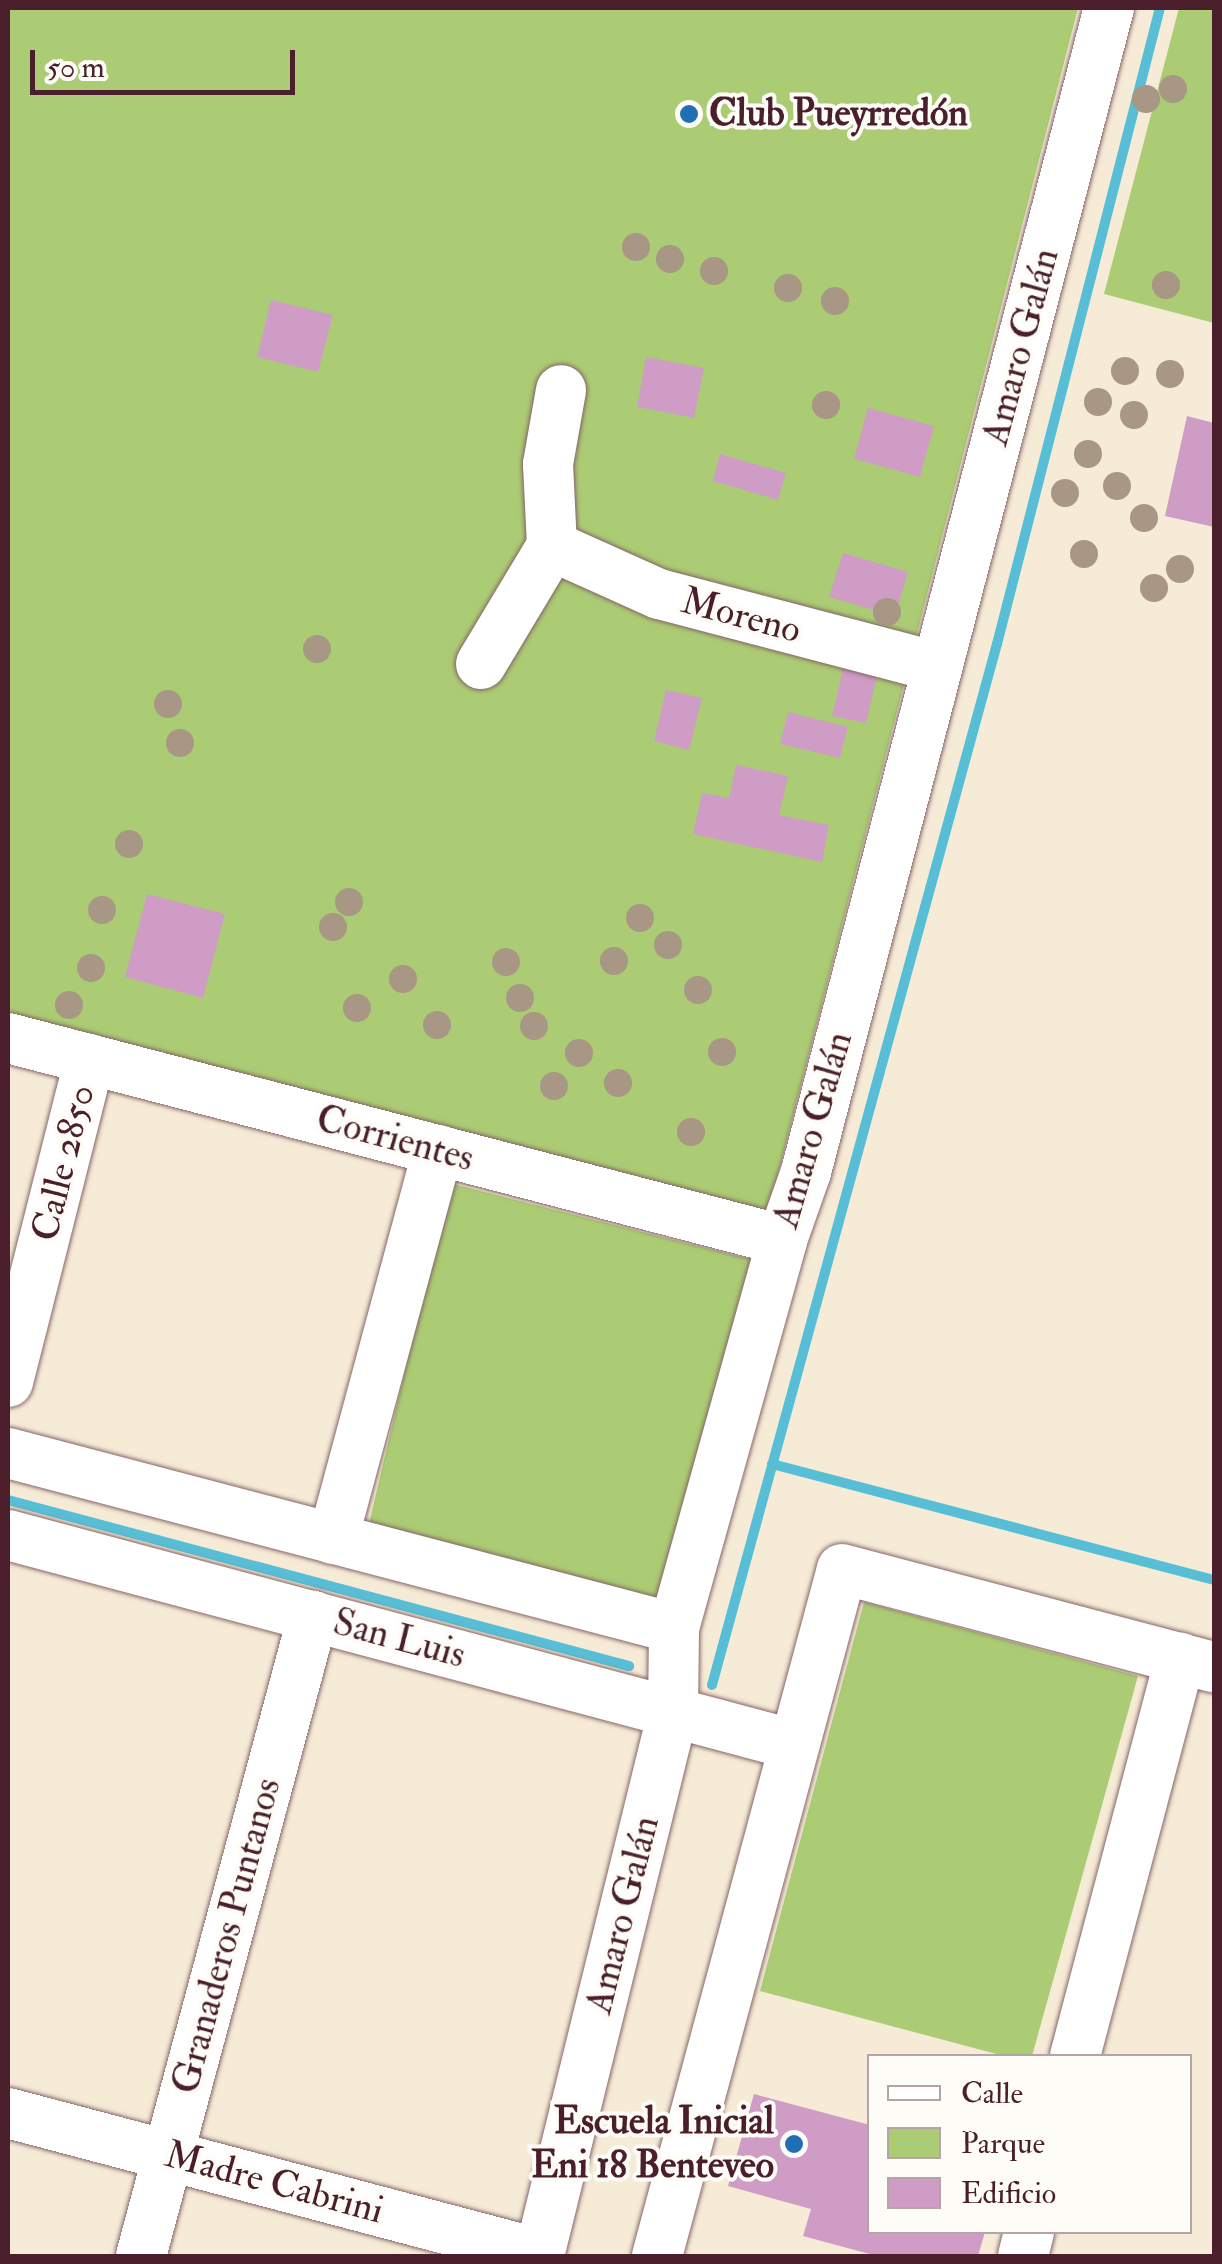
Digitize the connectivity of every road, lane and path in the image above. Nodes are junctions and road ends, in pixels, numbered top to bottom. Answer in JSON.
{"nodes":[{"id":1,"x":1110,"y":8,"type":"edge"},
{"id":2,"x":561,"y":390,"type":"dead end"},
{"id":3,"x":552,"y":546,"type":"junction"},
{"id":4,"x":481,"y":664,"type":"dead end"},
{"id":5,"x":936,"y":668,"type":"junction"},
{"id":6,"x":8,"y":1038,"type":"edge"},
{"id":7,"x":90,"y":1059,"type":"junction"},
{"id":8,"x":438,"y":1150,"type":"junction"},
{"id":9,"x":782,"y":1240,"type":"junction"},
{"id":10,"x":8,"y":1382,"type":"edge"},
{"id":11,"x":8,"y":1453,"type":"edge"},
{"id":12,"x":8,"y":1534,"type":"edge"},
{"id":13,"x":333,"y":1539,"type":"junction"},
{"id":14,"x":313,"y":1616,"type":"junction"},
{"id":15,"x":674,"y":1628,"type":"junction"},
{"id":16,"x":1197,"y":1662,"type":"edge"},
{"id":17,"x":673,"y":1712,"type":"junction"},
{"id":18,"x":791,"y":1744,"type":"junction"},
{"id":19,"x":1076,"y":2054,"type":"edge"},
{"id":20,"x":8,"y":2113,"type":"edge"},
{"id":21,"x":168,"y":2155,"type":"junction"},
{"id":22,"x":540,"y":2255,"type":"edge"},
{"id":23,"x":141,"y":2256,"type":"edge"},
{"id":24,"x":657,"y":2256,"type":"edge"}],
"edges":[{"from":1,"to":5,"type":"street","name":"Amaro Galán"},
{"from":2,"to":3,"type":"street"},
{"from":3,"to":4,"type":"street"},
{"from":3,"to":5,"type":"street","name":"Moreno"},
{"from":5,"to":9,"type":"street","name":"Amaro Galán"},
{"from":6,"to":7,"type":"street","name":"Corrientes"},
{"from":7,"to":8,"type":"street","name":"Corrientes"},
{"from":7,"to":10,"type":"street","name":"Calle 2850"},
{"from":8,"to":9,"type":"street","name":"Corrientes"},
{"from":8,"to":13,"type":"street"},
{"from":9,"to":15,"type":"street","name":"Amaro Galán"},
{"from":11,"to":13,"type":"street"},
{"from":12,"to":14,"type":"street","name":"San Luis"},
{"from":13,"to":15,"type":"street"},
{"from":14,"to":17,"type":"street","name":"San Luis"},
{"from":14,"to":21,"type":"street","name":"Granaderos Puntanos"},
{"from":15,"to":17,"type":"street","name":"Amaro Galán"},
{"from":16,"to":18,"type":"street"},
{"from":16,"to":19,"type":"street"},
{"from":17,"to":18,"type":"street","name":"San Luis"},
{"from":17,"to":22,"type":"street","name":"Amaro Galán"},
{"from":18,"to":24,"type":"street"},
{"from":20,"to":21,"type":"street","name":"Madre Cabrini"},
{"from":21,"to":22,"type":"street","name":"Madre Cabrini"},
{"from":21,"to":23,"type":"street","name":"Granaderos Puntanos"}]}
